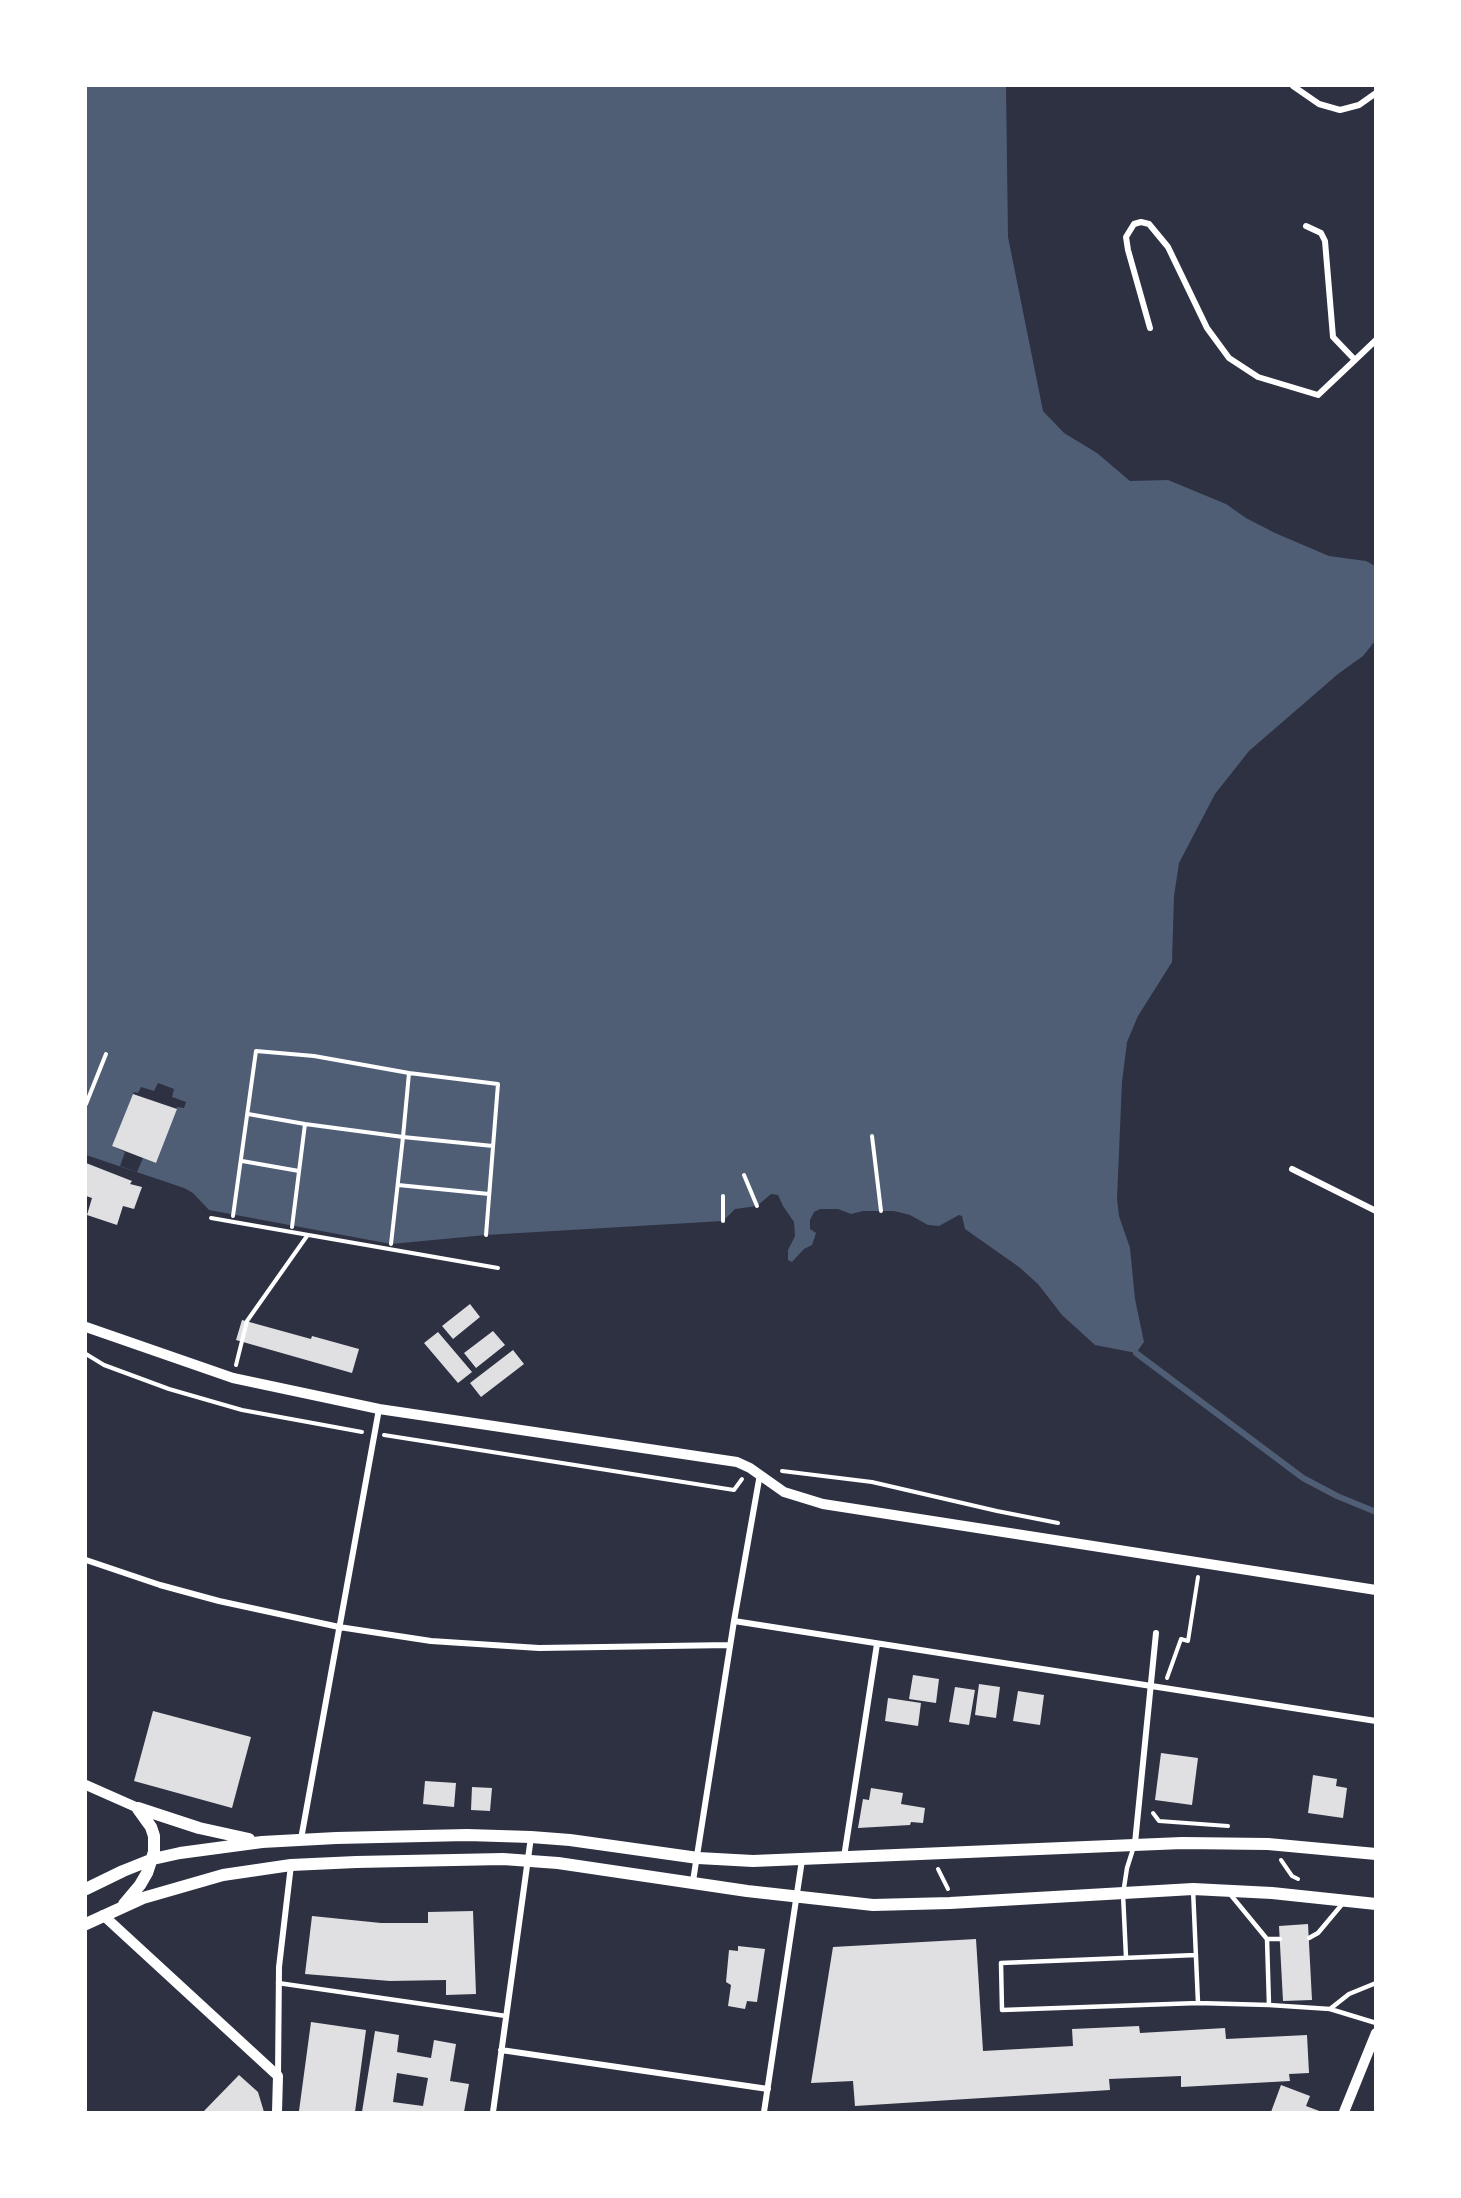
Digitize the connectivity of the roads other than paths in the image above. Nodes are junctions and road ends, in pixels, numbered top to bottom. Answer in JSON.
{"nodes":[{"id":1,"x":1293,"y":86,"type":"edge"},
{"id":2,"x":1376,"y":93,"type":"edge"},
{"id":3,"x":1306,"y":226,"type":"dead end"},
{"id":4,"x":1150,"y":327,"type":"dead end"},
{"id":5,"x":1376,"y":340,"type":"edge"},
{"id":6,"x":1355,"y":360,"type":"junction"},
{"id":7,"x":1292,"y":1169,"type":"dead end"},
{"id":8,"x":1376,"y":1211,"type":"edge"},
{"id":9,"x":86,"y":1328,"type":"edge"},
{"id":10,"x":379,"y":1409,"type":"junction"},
{"id":11,"x":755,"y":1471,"type":"junction"},
{"id":12,"x":86,"y":1560,"type":"edge"},
{"id":13,"x":1376,"y":1590,"type":"edge"},
{"id":14,"x":734,"y":1621,"type":"junction"},
{"id":15,"x":339,"y":1627,"type":"junction"},
{"id":16,"x":1156,"y":1633,"type":"dead end"},
{"id":17,"x":877,"y":1644,"type":"junction"},
{"id":18,"x":730,"y":1645,"type":"junction"},
{"id":19,"x":1150,"y":1686,"type":"junction"},
{"id":20,"x":1376,"y":1721,"type":"edge"},
{"id":21,"x":86,"y":1785,"type":"edge"},
{"id":22,"x":138,"y":1808,"type":"junction"},
{"id":23,"x":531,"y":1837,"type":"junction"},
{"id":24,"x":301,"y":1839,"type":"junction"},
{"id":25,"x":262,"y":1842,"type":"junction"},
{"id":26,"x":1135,"y":1843,"type":"junction"},
{"id":27,"x":1376,"y":1854,"type":"edge"},
{"id":28,"x":844,"y":1857,"type":"junction"},
{"id":29,"x":698,"y":1858,"type":"junction"},
{"id":30,"x":153,"y":1859,"type":"junction"},
{"id":31,"x":528,"y":1860,"type":"junction"},
{"id":32,"x":802,"y":1860,"type":"junction"},
{"id":33,"x":291,"y":1865,"type":"junction"},
{"id":34,"x":693,"y":1881,"type":"junction"},
{"id":35,"x":86,"y":1889,"type":"edge"},
{"id":36,"x":1193,"y":1889,"type":"junction"},
{"id":37,"x":1227,"y":1890,"type":"junction"},
{"id":38,"x":1123,"y":1894,"type":"junction"},
{"id":39,"x":796,"y":1898,"type":"junction"},
{"id":40,"x":1346,"y":1900,"type":"junction"},
{"id":41,"x":1376,"y":1904,"type":"edge"},
{"id":42,"x":123,"y":1906,"type":"junction"},
{"id":43,"x":94,"y":1920,"type":"edge"},
{"id":44,"x":86,"y":1931,"type":"edge"},
{"id":45,"x":1309,"y":1938,"type":"dead end"},
{"id":46,"x":1267,"y":1939,"type":"junction"},
{"id":47,"x":1280,"y":1939,"type":"dead end"},
{"id":48,"x":1196,"y":1955,"type":"junction"},
{"id":49,"x":1126,"y":1957,"type":"junction"},
{"id":50,"x":278,"y":1983,"type":"junction"},
{"id":51,"x":1376,"y":1983,"type":"edge"},
{"id":52,"x":1198,"y":2002,"type":"junction"},
{"id":53,"x":1269,"y":2005,"type":"junction"},
{"id":54,"x":1330,"y":2010,"type":"junction"},
{"id":55,"x":506,"y":2016,"type":"junction"},
{"id":56,"x":1376,"y":2024,"type":"edge"},
{"id":57,"x":1376,"y":2033,"type":"edge"},
{"id":58,"x":501,"y":2050,"type":"junction"},
{"id":59,"x":278,"y":2076,"type":"junction"},
{"id":60,"x":768,"y":2089,"type":"junction"},
{"id":61,"x":277,"y":2112,"type":"edge"},
{"id":62,"x":493,"y":2112,"type":"edge"},
{"id":63,"x":764,"y":2112,"type":"edge"},
{"id":64,"x":1344,"y":2112,"type":"edge"}],
"edges":[{"from":1,"to":2,"type":"street"},
{"from":3,"to":6,"type":"street"},
{"from":4,"to":6,"type":"street"},
{"from":5,"to":6,"type":"street"},
{"from":7,"to":8,"type":"street"},
{"from":9,"to":10,"type":"street"},
{"from":10,"to":11,"type":"street"},
{"from":10,"to":15,"type":"street"},
{"from":11,"to":13,"type":"street"},
{"from":11,"to":14,"type":"street"},
{"from":12,"to":15,"type":"street"},
{"from":14,"to":17,"type":"street"},
{"from":14,"to":18,"type":"street"},
{"from":15,"to":18,"type":"street"},
{"from":15,"to":24,"type":"street"},
{"from":16,"to":19,"type":"street"},
{"from":17,"to":19,"type":"street"},
{"from":17,"to":28,"type":"street"},
{"from":18,"to":29,"type":"street"},
{"from":19,"to":20,"type":"street"},
{"from":19,"to":26,"type":"street"},
{"from":21,"to":22,"type":"street"},
{"from":22,"to":25,"type":"main road"},
{"from":22,"to":30,"type":"main road"},
{"from":23,"to":24,"type":"main road"},
{"from":23,"to":29,"type":"main road"},
{"from":23,"to":31,"type":"street"},
{"from":24,"to":25,"type":"main road"},
{"from":25,"to":30,"type":"main road"},
{"from":26,"to":27,"type":"main road"},
{"from":26,"to":28,"type":"main road"},
{"from":26,"to":38,"type":"lane"},
{"from":28,"to":32,"type":"main road"},
{"from":29,"to":32,"type":"main road"},
{"from":29,"to":34,"type":"street"},
{"from":30,"to":35,"type":"main road"},
{"from":30,"to":42,"type":"main road"},
{"from":31,"to":33,"type":"main road"},
{"from":31,"to":34,"type":"main road"},
{"from":31,"to":55,"type":"street"},
{"from":32,"to":39,"type":"street"},
{"from":33,"to":42,"type":"main road"},
{"from":33,"to":50,"type":"street"},
{"from":34,"to":39,"type":"main road"},
{"from":36,"to":37,"type":"main road"},
{"from":36,"to":38,"type":"main road"},
{"from":36,"to":48,"type":"lane"},
{"from":37,"to":40,"type":"main road"},
{"from":37,"to":46,"type":"lane"},
{"from":38,"to":39,"type":"main road"},
{"from":38,"to":49,"type":"lane"},
{"from":39,"to":60,"type":"street"},
{"from":40,"to":41,"type":"main road"},
{"from":40,"to":45,"type":"lane"},
{"from":42,"to":43,"type":"main road"},
{"from":43,"to":44,"type":"street"},
{"from":43,"to":59,"type":"street"},
{"from":46,"to":47,"type":"lane"},
{"from":46,"to":53,"type":"lane"},
{"from":48,"to":49,"type":"lane"},
{"from":48,"to":52,"type":"lane"},
{"from":49,"to":52,"type":"lane"},
{"from":50,"to":55,"type":"lane"},
{"from":50,"to":59,"type":"street"},
{"from":51,"to":54,"type":"lane"},
{"from":52,"to":53,"type":"lane"},
{"from":53,"to":54,"type":"lane"},
{"from":54,"to":56,"type":"lane"},
{"from":55,"to":58,"type":"street"},
{"from":57,"to":64,"type":"street"},
{"from":58,"to":60,"type":"street"},
{"from":58,"to":62,"type":"street"},
{"from":59,"to":61,"type":"street"},
{"from":60,"to":63,"type":"street"}]}
